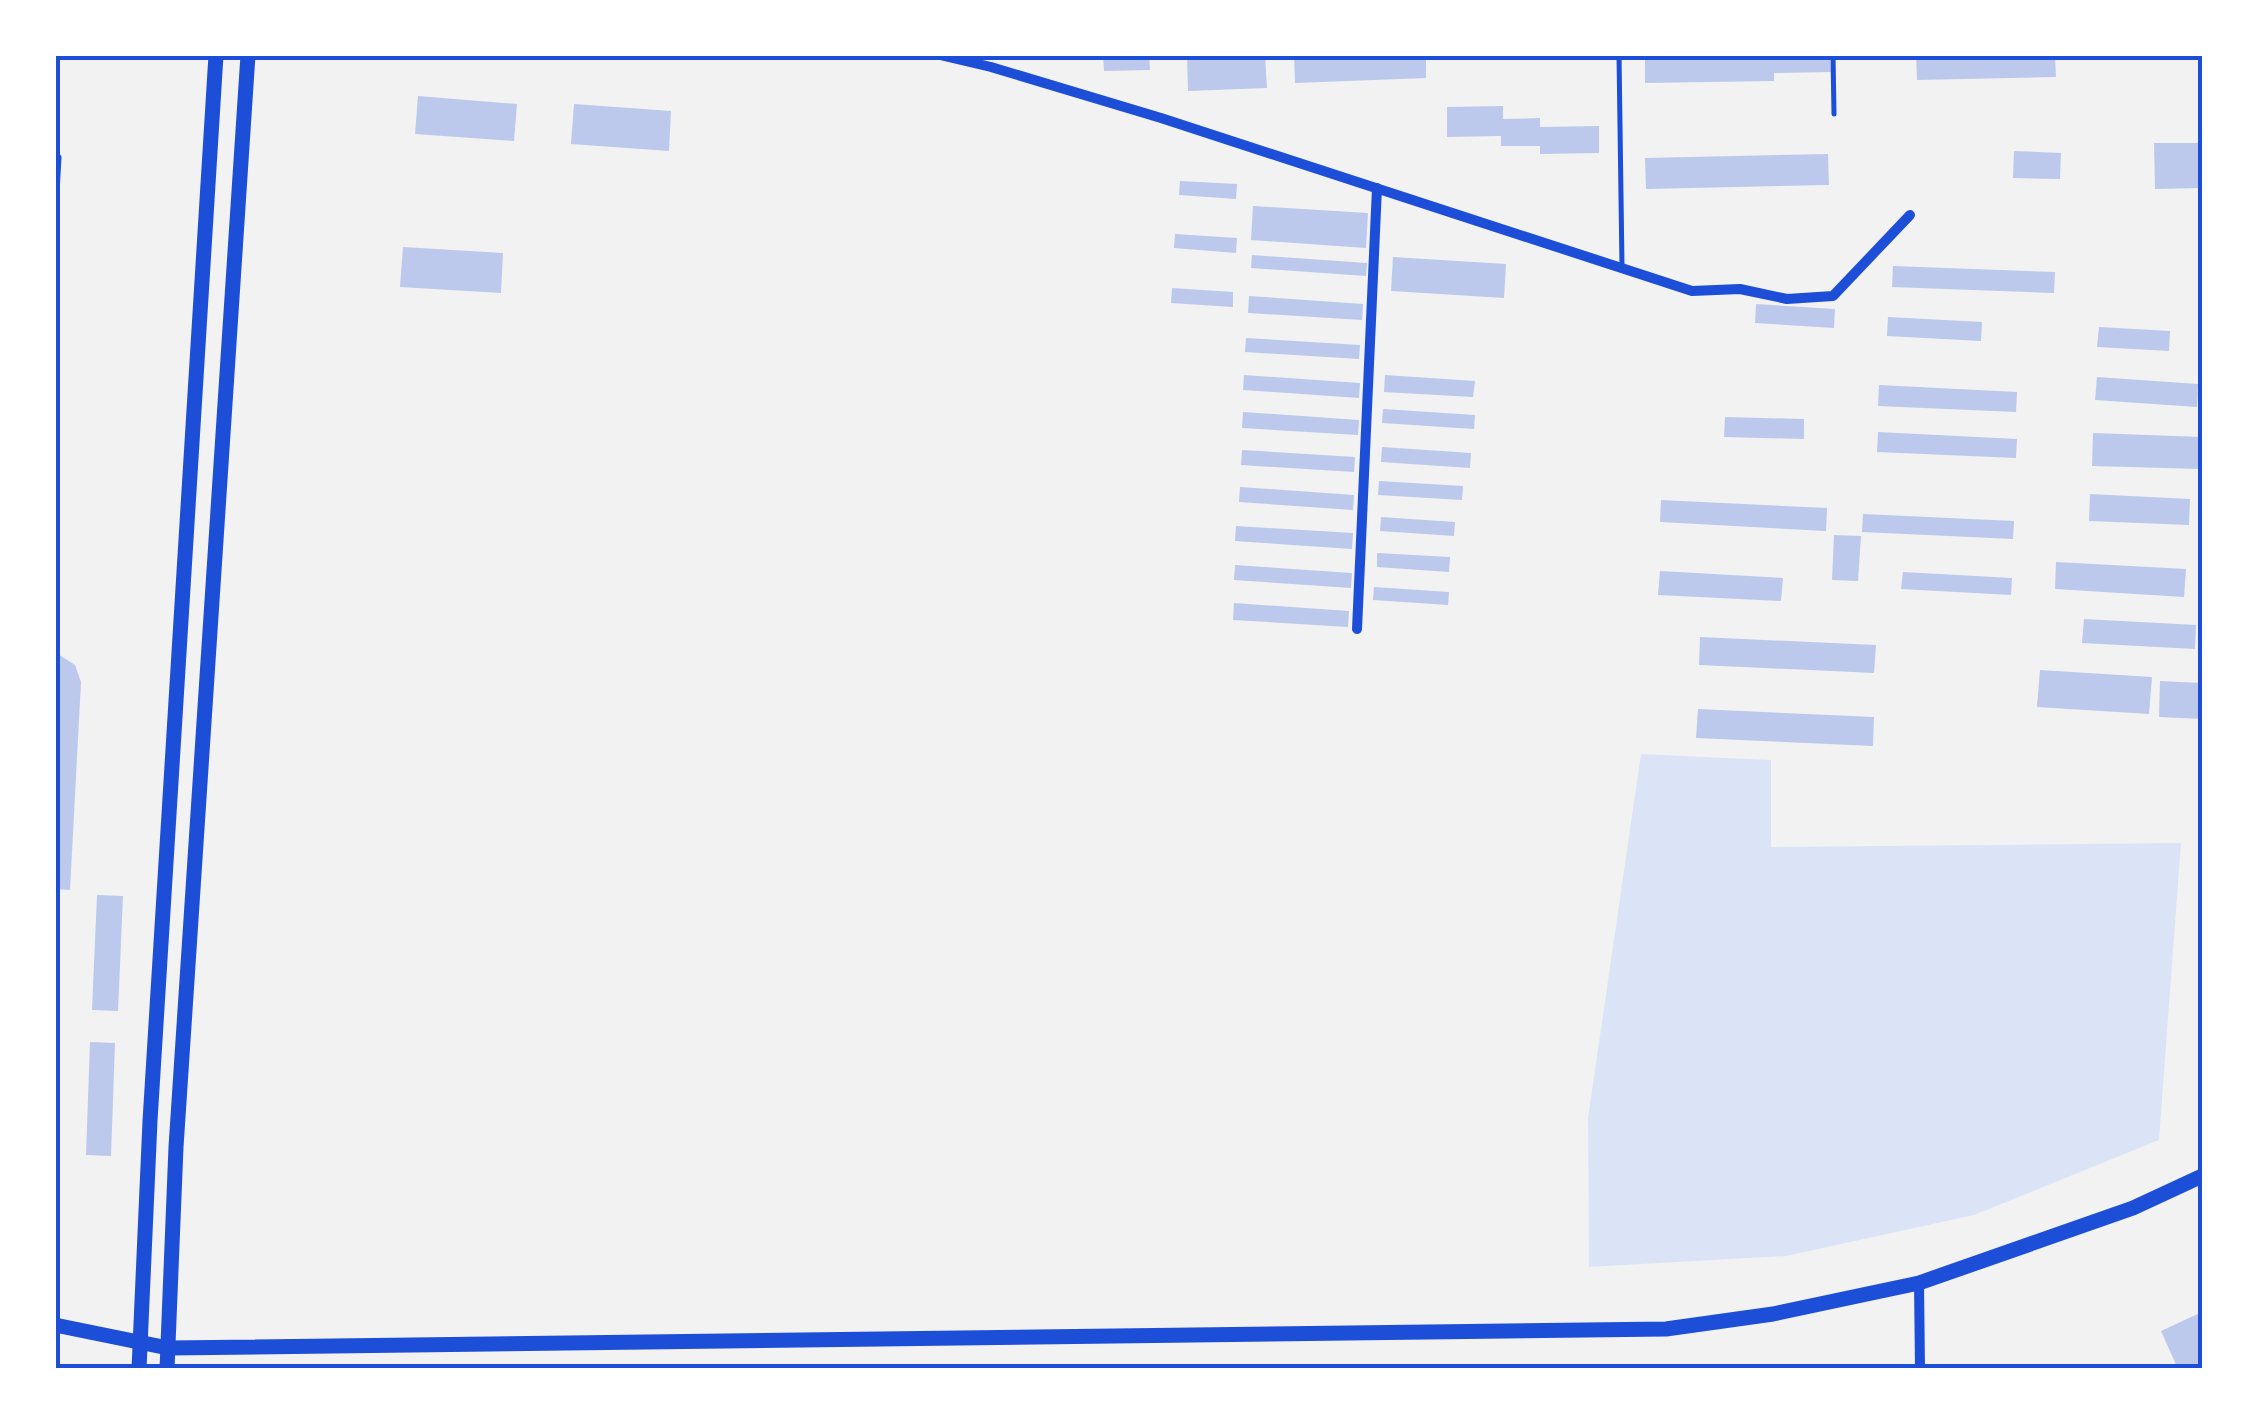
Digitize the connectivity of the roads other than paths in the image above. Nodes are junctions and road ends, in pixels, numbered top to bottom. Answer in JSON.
{"nodes":[{"id":1,"x":216,"y":55,"type":"edge"},
{"id":2,"x":248,"y":55,"type":"edge"},
{"id":3,"x":940,"y":55,"type":"edge"},
{"id":4,"x":1619,"y":55,"type":"edge"},
{"id":5,"x":1833,"y":55,"type":"edge"},
{"id":6,"x":1834,"y":114,"type":"dead end"},
{"id":7,"x":55,"y":152,"type":"edge"},
{"id":8,"x":1377,"y":188,"type":"junction"},
{"id":9,"x":1910,"y":215,"type":"dead end"},
{"id":10,"x":55,"y":228,"type":"edge"},
{"id":11,"x":1622,"y":266,"type":"junction"},
{"id":12,"x":1357,"y":629,"type":"dead end"},
{"id":13,"x":2202,"y":1176,"type":"edge"},
{"id":14,"x":1919,"y":1283,"type":"junction"},
{"id":15,"x":55,"y":1325,"type":"edge"},
{"id":16,"x":139,"y":1344,"type":"junction"},
{"id":17,"x":168,"y":1348,"type":"junction"},
{"id":18,"x":139,"y":1369,"type":"edge"},
{"id":19,"x":167,"y":1369,"type":"edge"},
{"id":20,"x":1920,"y":1369,"type":"edge"}],
"edges":[{"from":1,"to":16,"type":"main road"},
{"from":2,"to":17,"type":"main road"},
{"from":3,"to":8,"type":"street"},
{"from":4,"to":11,"type":"lane"},
{"from":5,"to":6,"type":"lane"},
{"from":7,"to":10,"type":"lane"},
{"from":8,"to":11,"type":"street"},
{"from":8,"to":12,"type":"street"},
{"from":9,"to":11,"type":"street"},
{"from":13,"to":14,"type":"main road"},
{"from":14,"to":17,"type":"main road"},
{"from":14,"to":20,"type":"street"},
{"from":15,"to":16,"type":"main road"},
{"from":16,"to":17,"type":"main road"},
{"from":16,"to":18,"type":"main road"},
{"from":17,"to":19,"type":"main road"}]}
